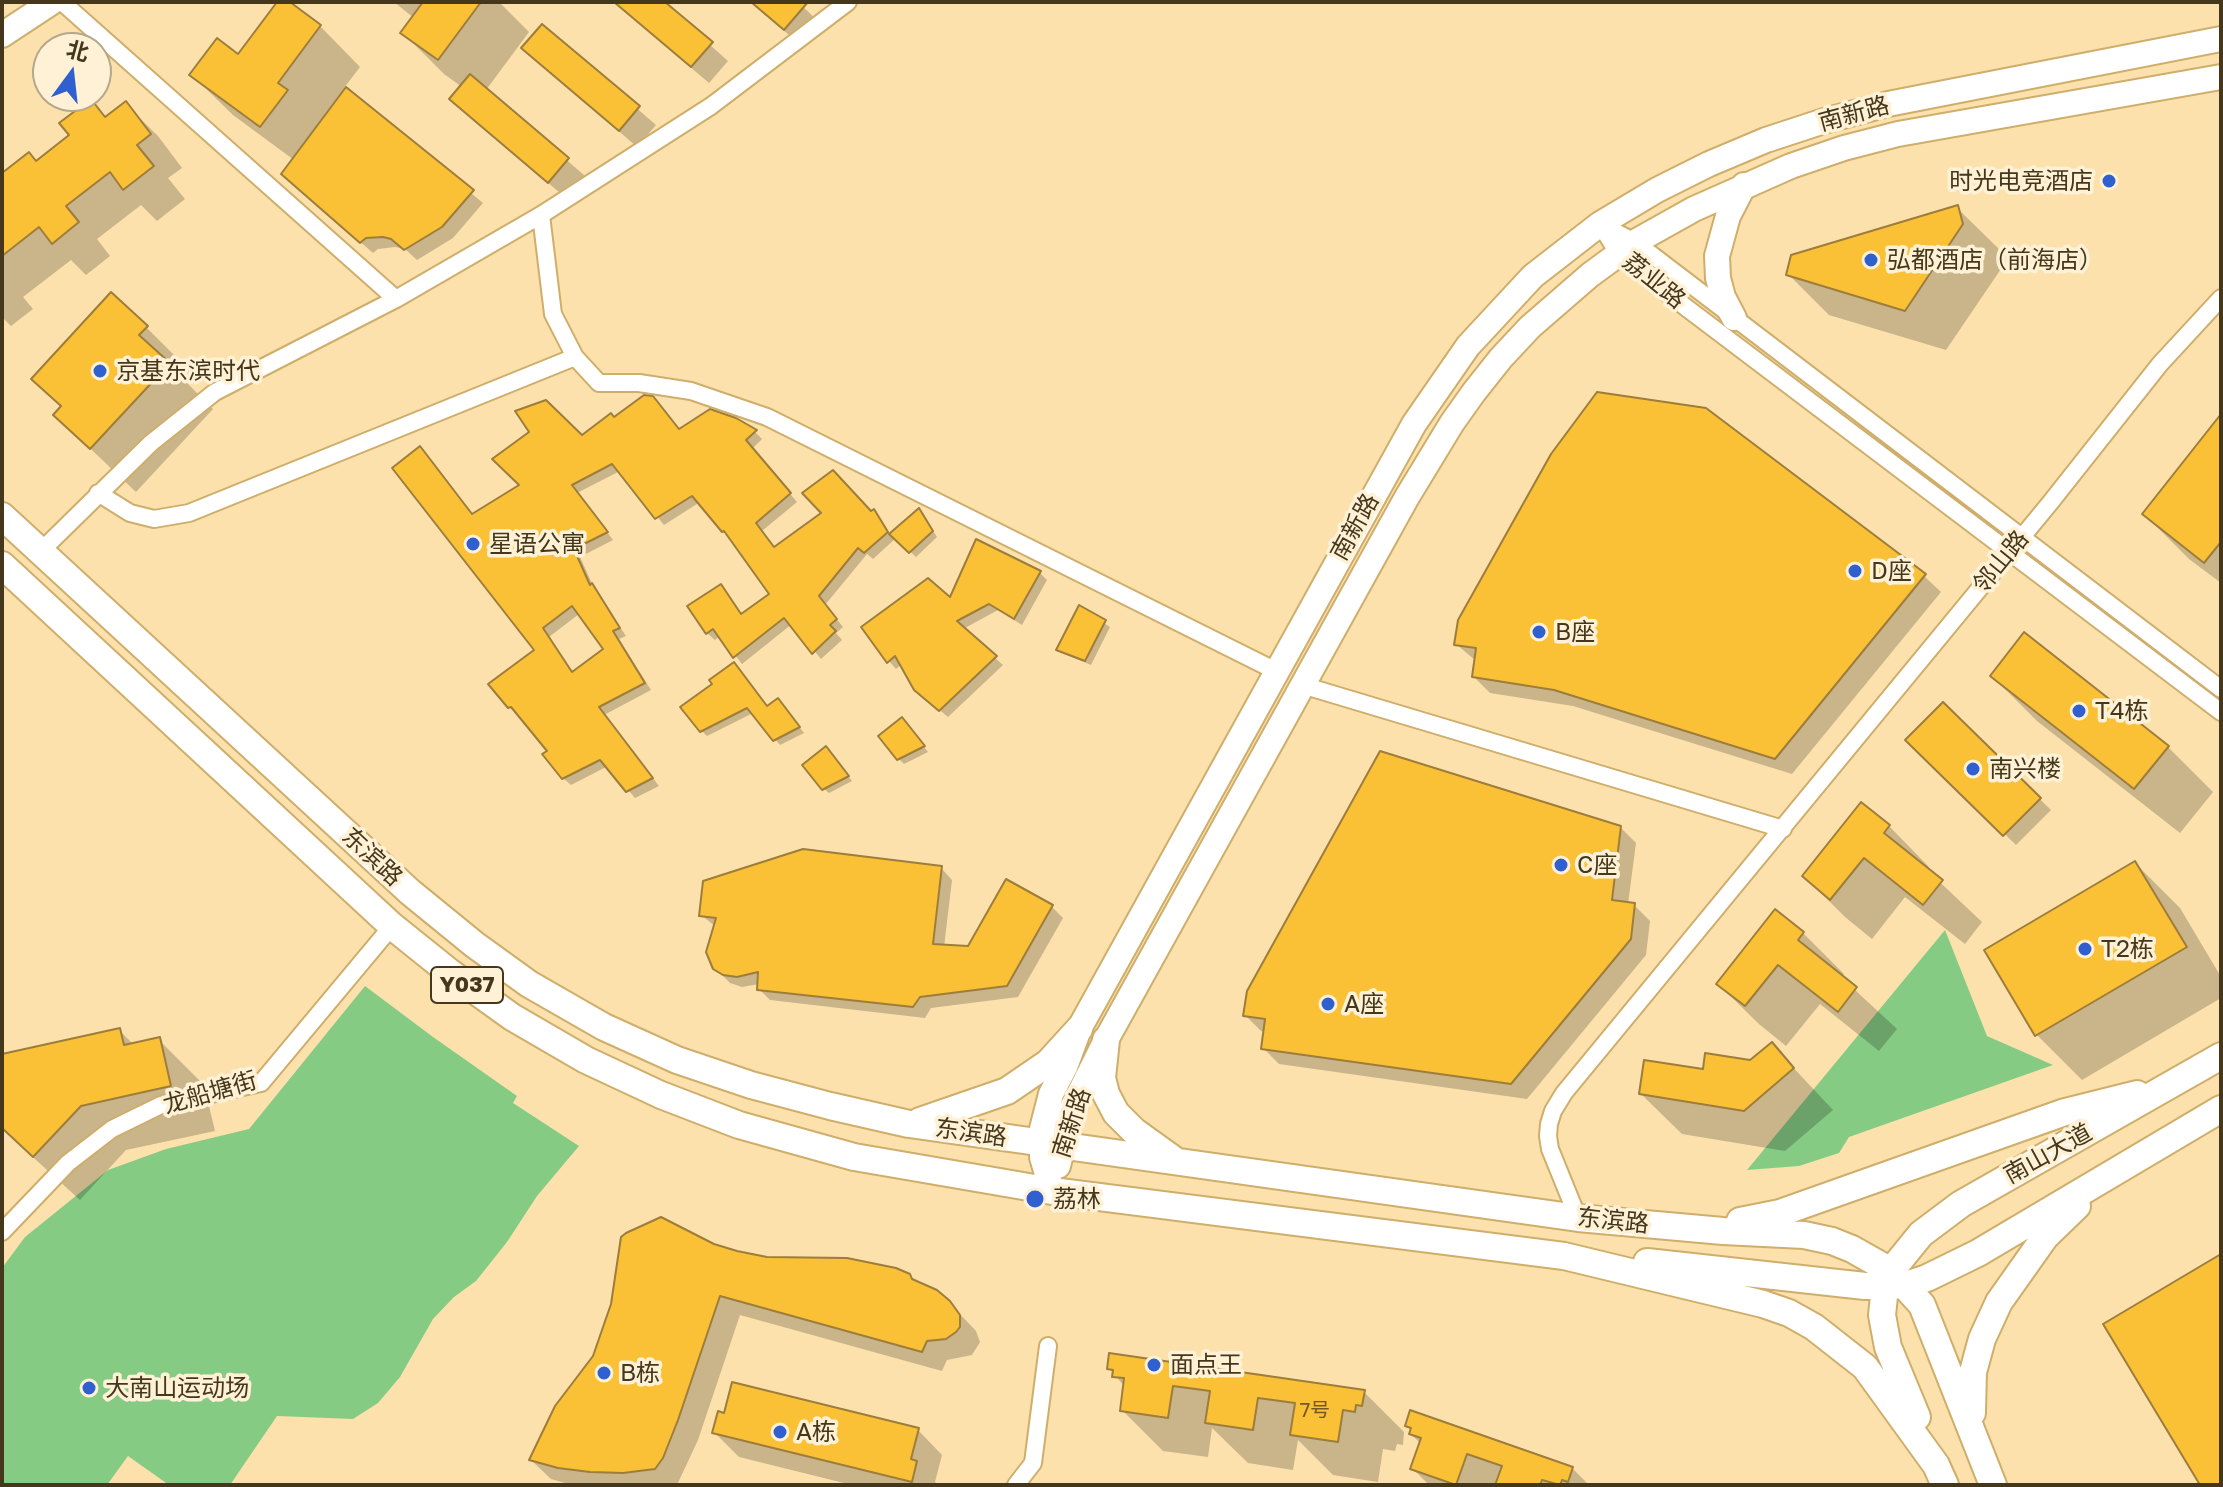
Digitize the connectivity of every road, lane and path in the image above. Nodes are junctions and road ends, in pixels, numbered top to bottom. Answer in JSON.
{"nodes":[{"id":1,"x":52,"y":2,"type":"edge"},
{"id":2,"x":62,"y":2,"type":"edge"},
{"id":3,"x":848,"y":2,"type":"edge"},
{"id":4,"x":2,"y":35,"type":"edge"},
{"id":5,"x":2221,"y":39,"type":"edge"},
{"id":6,"x":2219,"y":80,"type":"edge"},
{"id":7,"x":1888,"y":104,"type":"junction"},
{"id":8,"x":1898,"y":134,"type":"junction"},
{"id":9,"x":1744,"y":185,"type":"junction"},
{"id":10,"x":541,"y":215,"type":"junction"},
{"id":11,"x":1600,"y":224,"type":"junction"},
{"id":12,"x":1627,"y":248,"type":"junction"},
{"id":13,"x":2221,"y":298,"type":"edge"},
{"id":14,"x":396,"y":299,"type":"junction"},
{"id":15,"x":1734,"y":318,"type":"junction"},
{"id":16,"x":575,"y":357,"type":"junction"},
{"id":17,"x":98,"y":493,"type":"junction"},
{"id":18,"x":2,"y":516,"type":"edge"},
{"id":19,"x":2021,"y":537,"type":"junction"},
{"id":20,"x":41,"y":551,"type":"junction"},
{"id":21,"x":2009,"y":551,"type":"junction"},
{"id":22,"x":6,"y":573,"type":"edge"},
{"id":23,"x":1276,"y":671,"type":"junction"},
{"id":24,"x":1302,"y":685,"type":"junction"},
{"id":25,"x":2221,"y":689,"type":"edge"},
{"id":26,"x":2221,"y":712,"type":"edge"},
{"id":27,"x":1783,"y":829,"type":"junction"},
{"id":28,"x":392,"y":926,"type":"junction"},
{"id":29,"x":1079,"y":1029,"type":"junction"},
{"id":30,"x":1106,"y":1040,"type":"junction"},
{"id":31,"x":2221,"y":1056,"type":"edge"},
{"id":32,"x":2175,"y":1084,"type":"junction"},
{"id":33,"x":2221,"y":1109,"type":"edge"},
{"id":34,"x":909,"y":1124,"type":"junction"},
{"id":35,"x":1052,"y":1144,"type":"junction"},
{"id":36,"x":2131,"y":1162,"type":"junction"},
{"id":37,"x":1180,"y":1163,"type":"junction"},
{"id":38,"x":1052,"y":1191,"type":"junction"},
{"id":39,"x":1578,"y":1218,"type":"junction"},
{"id":40,"x":1676,"y":1227,"type":"junction"},
{"id":41,"x":2,"y":1232,"type":"edge"},
{"id":42,"x":1564,"y":1256,"type":"junction"},
{"id":43,"x":1894,"y":1281,"type":"junction"},
{"id":44,"x":1048,"y":1346,"type":"dead end"},
{"id":45,"x":1975,"y":1441,"type":"junction"},
{"id":46,"x":1940,"y":1475,"type":"edge"},
{"id":47,"x":1016,"y":1485,"type":"edge"},
{"id":48,"x":1993,"y":1485,"type":"edge"}],
"edges":[{"from":1,"to":4,"type":"main road"},
{"from":2,"to":14,"type":"street"},
{"from":3,"to":10,"type":"street"},
{"from":5,"to":7,"type":"main road","name":"南新路"},
{"from":6,"to":8,"type":"main road","name":"南新路"},
{"from":7,"to":8,"type":"main road"},
{"from":7,"to":11,"type":"main road","name":"南新路"},
{"from":8,"to":9,"type":"main road","name":"南新路"},
{"from":9,"to":12,"type":"main road","name":"南新路"},
{"from":9,"to":15,"type":"main road"},
{"from":10,"to":14,"type":"street"},
{"from":10,"to":16,"type":"street"},
{"from":11,"to":12,"type":"street","name":"荔业路"},
{"from":11,"to":23,"type":"main road","name":"南新路"},
{"from":12,"to":15,"type":"street","name":"荔业路"},
{"from":12,"to":21,"type":"street","name":"荔业路"},
{"from":12,"to":24,"type":"main road","name":"南新路"},
{"from":13,"to":19,"type":"street","name":"邻山路"},
{"from":14,"to":17,"type":"street"},
{"from":15,"to":19,"type":"street","name":"荔业路"},
{"from":16,"to":17,"type":"street"},
{"from":16,"to":23,"type":"street"},
{"from":17,"to":20,"type":"street"},
{"from":18,"to":20,"type":"main road","name":"东滨路","number":"Y037"},
{"from":19,"to":21,"type":"street","name":"邻山路"},
{"from":19,"to":25,"type":"street","name":"荔业路"},
{"from":20,"to":34,"type":"main road","name":"东滨路","number":"Y037"},
{"from":21,"to":26,"type":"street","name":"荔业路"},
{"from":21,"to":27,"type":"street","name":"邻山路"},
{"from":22,"to":28,"type":"main road","name":"东滨路","number":"Y037"},
{"from":23,"to":29,"type":"main road","name":"南新路"},
{"from":24,"to":27,"type":"street"},
{"from":24,"to":30,"type":"main road","name":"南新路"},
{"from":27,"to":39,"type":"street","name":"邻山路"},
{"from":28,"to":38,"type":"main road","name":"东滨路","number":"Y037"},
{"from":28,"to":41,"type":"street","name":"龙船塘街"},
{"from":29,"to":34,"type":"main road"},
{"from":29,"to":35,"type":"main road","name":"南新路"},
{"from":30,"to":35,"type":"main road","name":"南新路"},
{"from":30,"to":37,"type":"main road"},
{"from":31,"to":32,"type":"main road","name":"南山大道"},
{"from":32,"to":40,"type":"main road"},
{"from":32,"to":43,"type":"main road","name":"南山大道"},
{"from":33,"to":36,"type":"main road","name":"南山大道"},
{"from":34,"to":35,"type":"main road","name":"东滨路","number":"Y037"},
{"from":35,"to":37,"type":"main road","name":"东滨路"},
{"from":35,"to":38,"type":"main road","name":"南新路"},
{"from":36,"to":43,"type":"main road","name":"南山大道"},
{"from":36,"to":45,"type":"main road"},
{"from":37,"to":39,"type":"main road","name":"东滨路"},
{"from":38,"to":42,"type":"main road","name":"东滨路"},
{"from":39,"to":40,"type":"main road","name":"东滨路"},
{"from":40,"to":43,"type":"main road","name":"东滨路"},
{"from":42,"to":43,"type":"main road"},
{"from":42,"to":46,"type":"main road","name":"东滨路"},
{"from":43,"to":45,"type":"main road","name":"东滨路"},
{"from":43,"to":46,"type":"main road"},
{"from":44,"to":47,"type":"street"},
{"from":45,"to":48,"type":"main road","name":"东滨路"}]}
